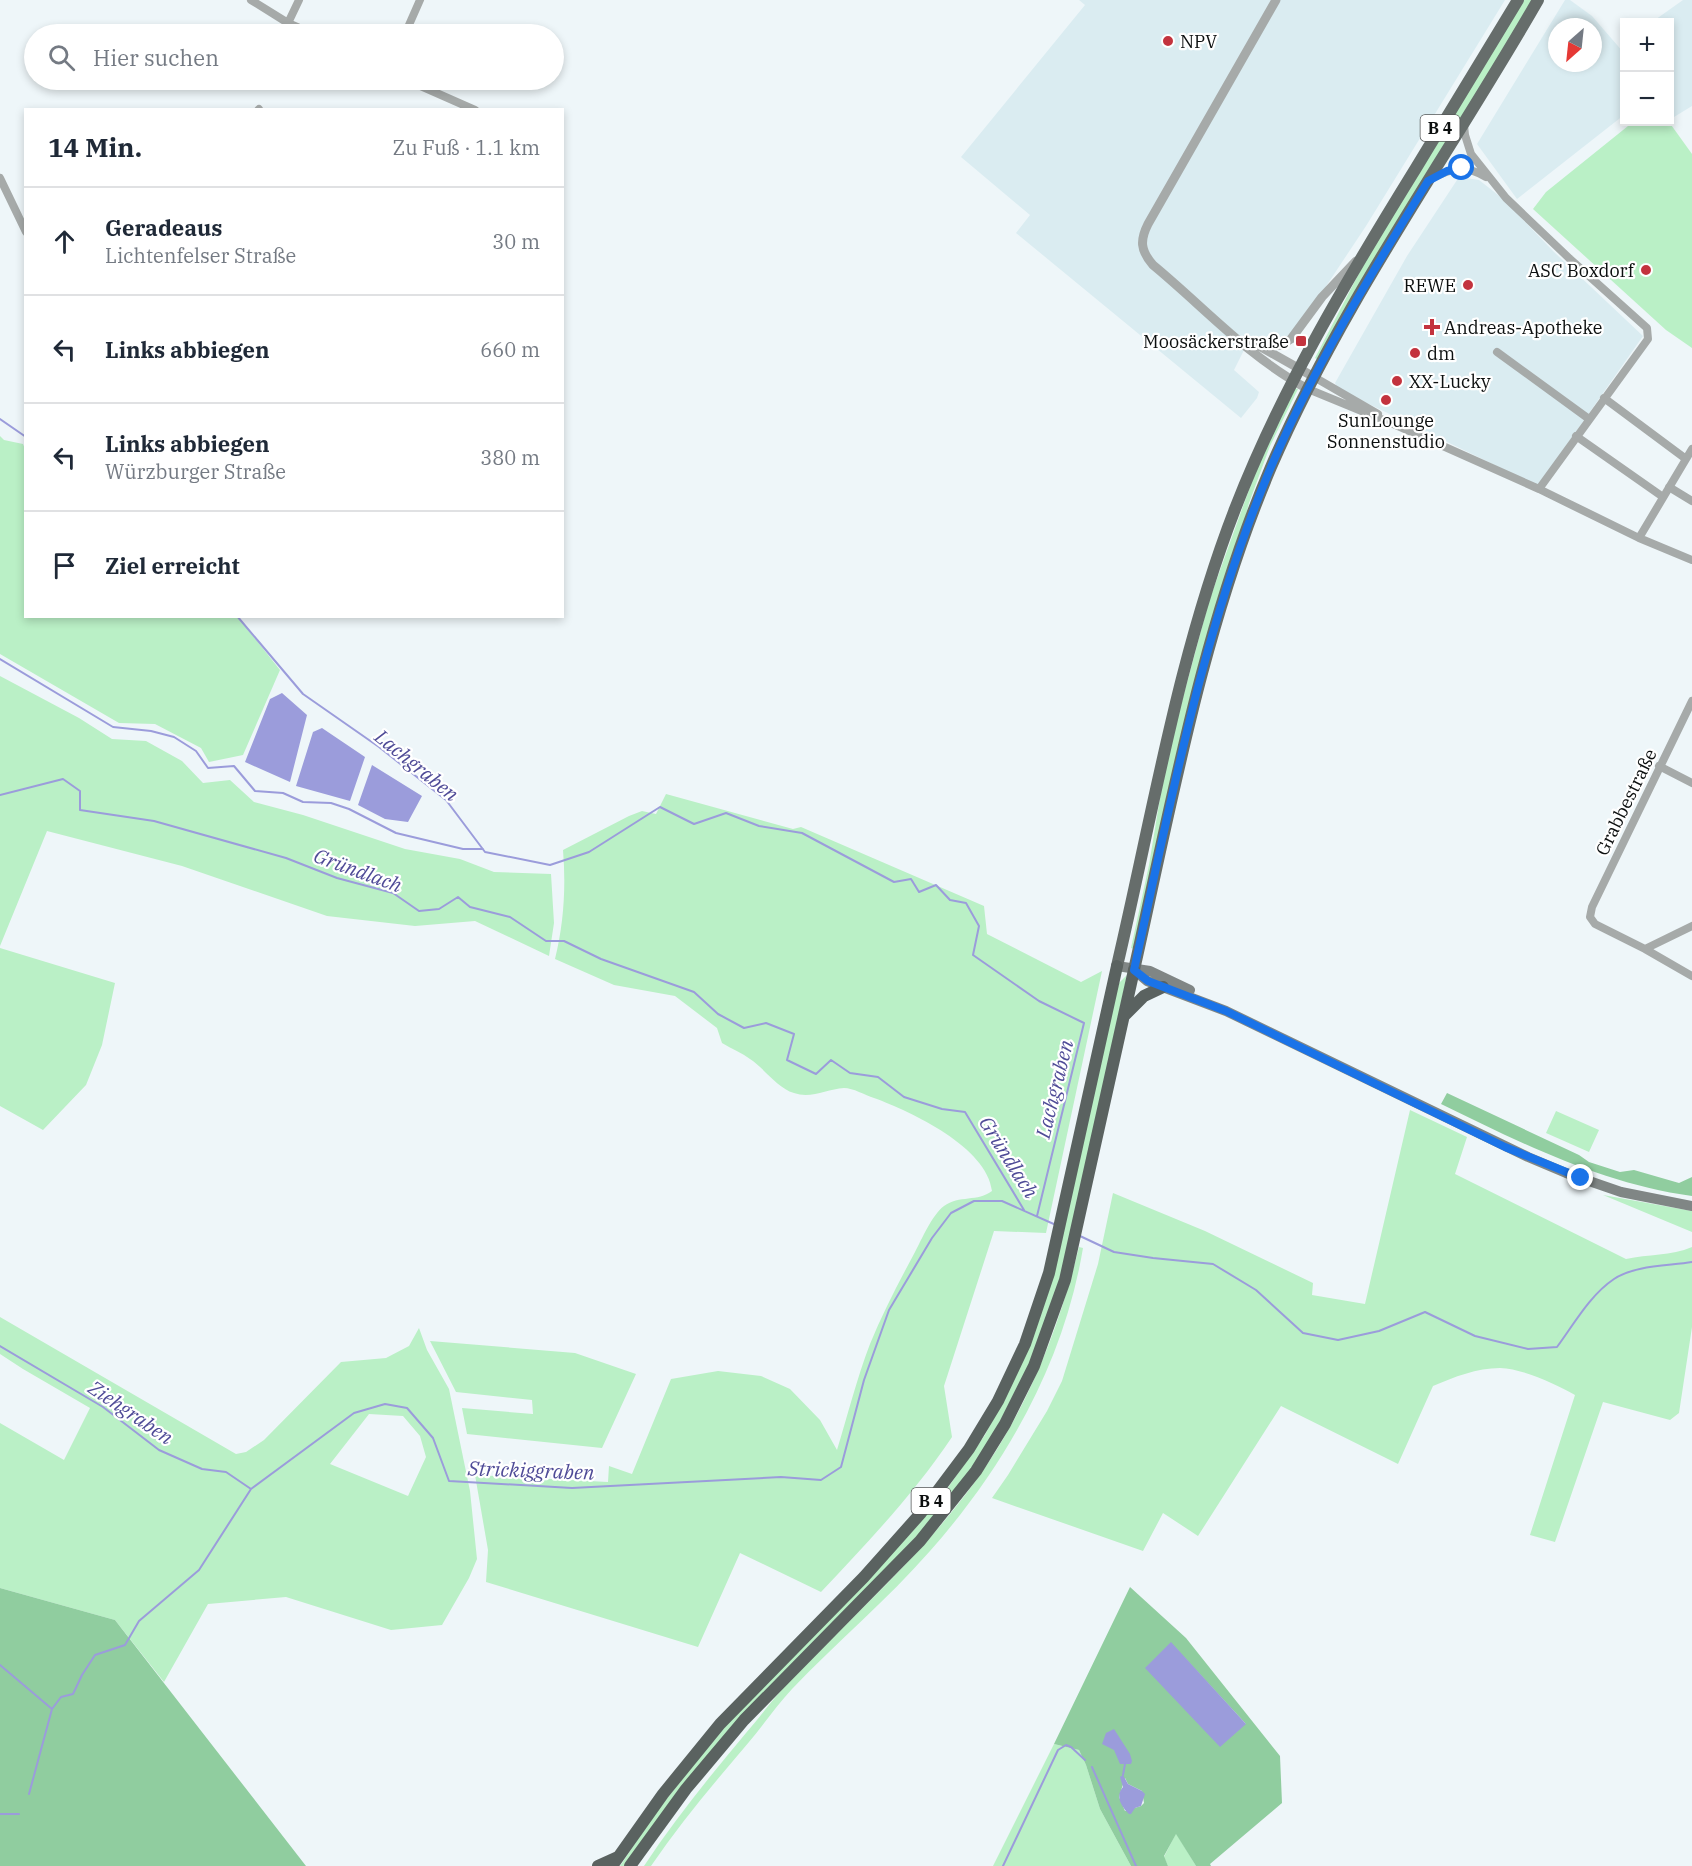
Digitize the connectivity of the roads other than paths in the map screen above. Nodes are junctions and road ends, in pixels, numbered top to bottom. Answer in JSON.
{"nodes":[{"id":1,"x":251,"y":0,"type":"edge"},
{"id":2,"x":299,"y":0,"type":"edge"},
{"id":3,"x":420,"y":0,"type":"edge"},
{"id":4,"x":1276,"y":0,"type":"edge"},
{"id":5,"x":1518,"y":0,"type":"edge"},
{"id":6,"x":1538,"y":0,"type":"edge"},
{"id":7,"x":288,"y":23,"type":"joint"},
{"id":8,"x":409,"y":24,"type":"edge"},
{"id":9,"x":430,"y":90,"type":"edge"},
{"id":10,"x":470,"y":108,"type":"edge"},
{"id":11,"x":1464,"y":123,"type":"junction"},
{"id":12,"x":0,"y":177,"type":"edge"},
{"id":13,"x":1490,"y":180,"type":"junction"},
{"id":14,"x":1428,"y":181,"type":"junction"},
{"id":15,"x":24,"y":228,"type":"edge"},
{"id":16,"x":1362,"y":255,"type":"junction"},
{"id":17,"x":1240,"y":341,"type":"junction"},
{"id":18,"x":1261,"y":347,"type":"junction"},
{"id":19,"x":1497,"y":352,"type":"dead end"},
{"id":20,"x":1298,"y":368,"type":"junction"},
{"id":21,"x":1314,"y":377,"type":"junction"},
{"id":22,"x":1292,"y":380,"type":"junction"},
{"id":23,"x":1308,"y":389,"type":"junction"},
{"id":24,"x":1604,"y":398,"type":"junction"},
{"id":25,"x":1589,"y":419,"type":"junction"},
{"id":26,"x":1398,"y":426,"type":"junction"},
{"id":27,"x":1576,"y":436,"type":"junction"},
{"id":28,"x":1690,"y":454,"type":"edge"},
{"id":29,"x":1669,"y":487,"type":"junction"},
{"id":30,"x":1539,"y":489,"type":"junction"},
{"id":31,"x":1664,"y":497,"type":"junction"},
{"id":32,"x":1692,"y":501,"type":"edge"},
{"id":33,"x":1639,"y":538,"type":"junction"},
{"id":34,"x":1692,"y":560,"type":"edge"},
{"id":35,"x":1692,"y":701,"type":"edge"},
{"id":36,"x":1690,"y":711,"type":"edge"},
{"id":37,"x":1659,"y":766,"type":"junction"},
{"id":38,"x":1692,"y":783,"type":"edge"},
{"id":39,"x":1692,"y":926,"type":"edge"},
{"id":40,"x":1645,"y":949,"type":"junction"},
{"id":41,"x":1117,"y":966,"type":"junction"},
{"id":42,"x":1134,"y":970,"type":"junction"},
{"id":43,"x":1692,"y":976,"type":"edge"},
{"id":44,"x":1163,"y":987,"type":"junction"},
{"id":45,"x":1226,"y":1011,"type":"junction"},
{"id":46,"x":1124,"y":1016,"type":"junction"},
{"id":47,"x":1692,"y":1206,"type":"edge"},
{"id":48,"x":616,"y":1861,"type":"edge"},
{"id":49,"x":632,"y":1864,"type":"edge"},
{"id":50,"x":598,"y":1866,"type":"edge"}],
"edges":[{"from":1,"to":7,"type":"street"},
{"from":2,"to":7,"type":"street"},
{"from":3,"to":8,"type":"street"},
{"from":4,"to":17,"type":"street"},
{"from":5,"to":16,"type":"main road","number":"B 4"},
{"from":6,"to":11,"type":"main road","number":"B 4"},
{"from":9,"to":10,"type":"street"},
{"from":11,"to":13,"type":"street"},
{"from":11,"to":14,"type":"main road","number":"B 4"},
{"from":12,"to":15,"type":"street"},
{"from":13,"to":14,"type":"street"},
{"from":13,"to":24,"type":"street"},
{"from":14,"to":21,"type":"main road","number":"B 4"},
{"from":16,"to":18,"type":"street","number":"B 4"},
{"from":16,"to":20,"type":"main road","number":"B 4"},
{"from":17,"to":18,"type":"street"},
{"from":17,"to":22,"type":"street"},
{"from":18,"to":20,"type":"street"},
{"from":19,"to":25,"type":"street"},
{"from":20,"to":21,"type":"street"},
{"from":20,"to":22,"type":"main road","number":"B 4"},
{"from":21,"to":23,"type":"main road","number":"B 4"},
{"from":21,"to":26,"type":"street"},
{"from":22,"to":23,"type":"street"},
{"from":22,"to":41,"type":"main road","number":"B 4"},
{"from":23,"to":26,"type":"street"},
{"from":23,"to":42,"type":"main road","number":"B 4"},
{"from":24,"to":25,"type":"street"},
{"from":24,"to":28,"type":"street"},
{"from":25,"to":27,"type":"street"},
{"from":26,"to":30,"type":"street"},
{"from":27,"to":30,"type":"street"},
{"from":27,"to":31,"type":"street"},
{"from":28,"to":29,"type":"street"},
{"from":29,"to":31,"type":"street"},
{"from":29,"to":32,"type":"street"},
{"from":30,"to":33,"type":"street"},
{"from":31,"to":33,"type":"street"},
{"from":33,"to":34,"type":"street"},
{"from":35,"to":36,"type":"street","name":"Grabbestraße"},
{"from":36,"to":37,"type":"street","name":"Grabbestraße"},
{"from":37,"to":38,"type":"street"},
{"from":37,"to":40,"type":"street","name":"Grabbestraße"},
{"from":39,"to":40,"type":"street"},
{"from":40,"to":43,"type":"street"},
{"from":41,"to":42,"type":"main road"},
{"from":41,"to":48,"type":"highway","number":"B 4"},
{"from":42,"to":44,"type":"main road"},
{"from":42,"to":45,"type":"main road"},
{"from":42,"to":46,"type":"highway","number":"B 4"},
{"from":44,"to":45,"type":"main road"},
{"from":44,"to":46,"type":"highway"},
{"from":45,"to":47,"type":"main road"},
{"from":46,"to":49,"type":"highway","number":"B 4"},
{"from":48,"to":50,"type":"highway","number":"B 4"}]}
